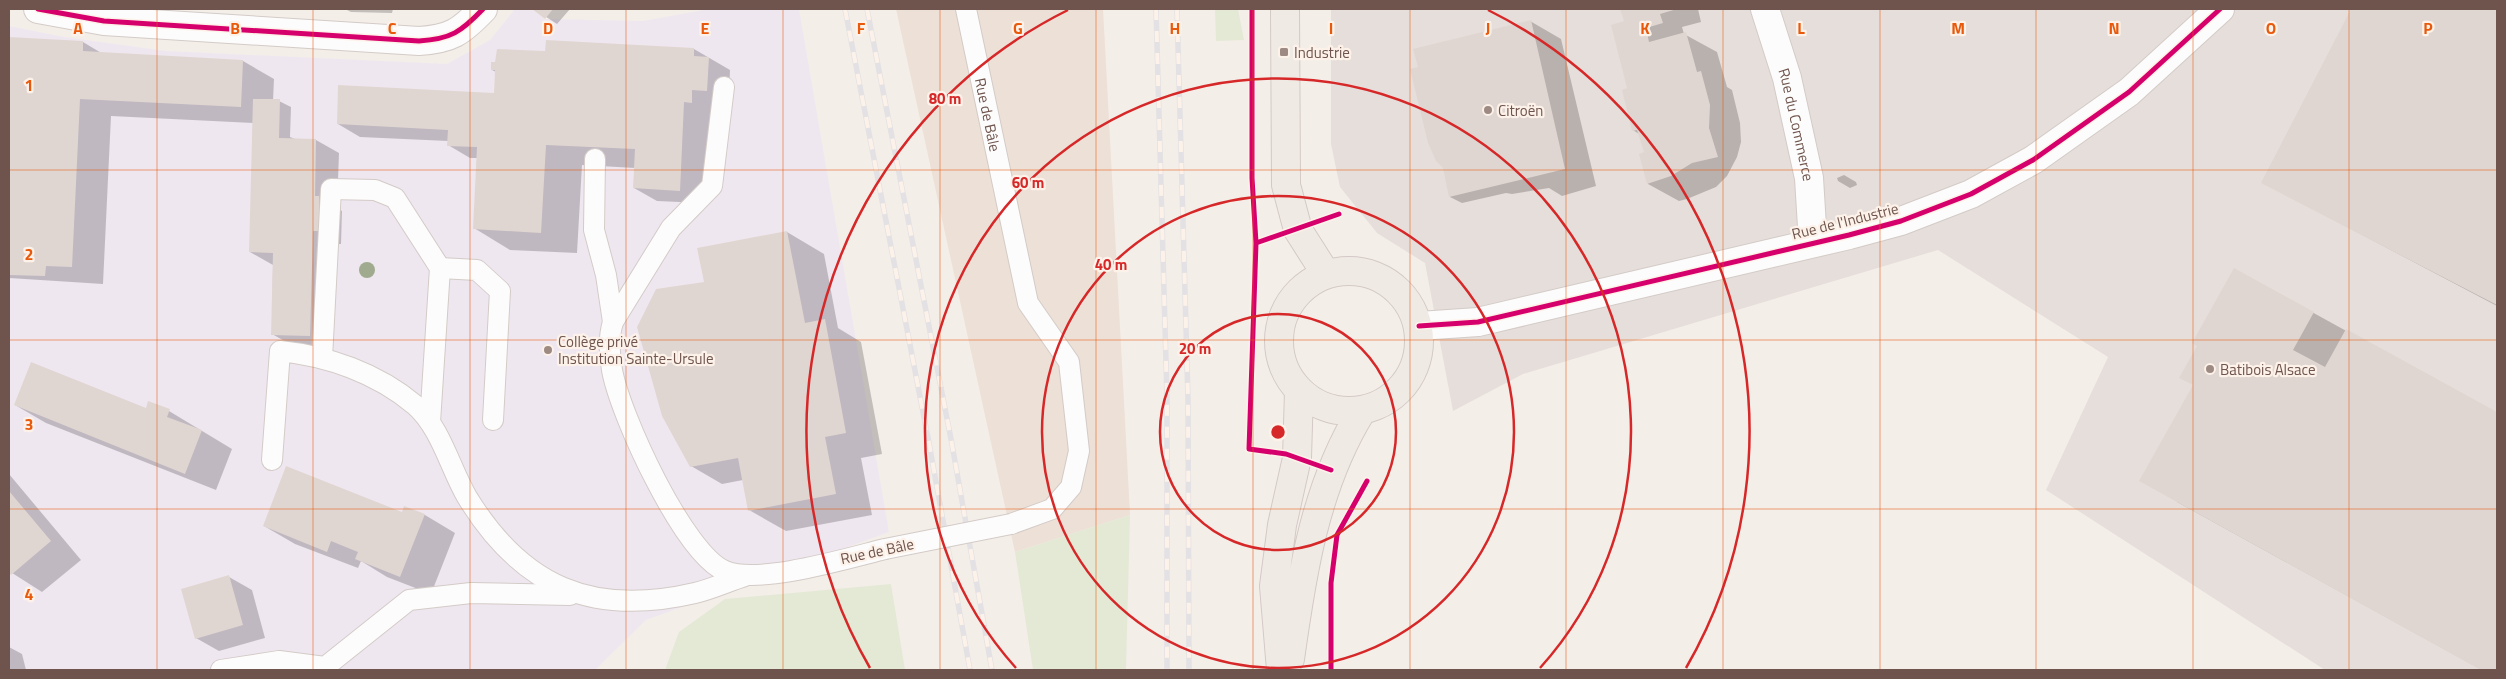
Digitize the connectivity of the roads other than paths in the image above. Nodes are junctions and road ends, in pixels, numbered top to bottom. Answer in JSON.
{"nodes":[{"id":1,"x":38,"y":9,"type":"edge"},
{"id":2,"x":482,"y":9,"type":"edge"},
{"id":3,"x":966,"y":9,"type":"edge"},
{"id":4,"x":1285,"y":9,"type":"edge"},
{"id":5,"x":1765,"y":9,"type":"edge"},
{"id":6,"x":2220,"y":9,"type":"edge"},
{"id":7,"x":724,"y":87,"type":"dead end"},
{"id":8,"x":596,"y":158,"type":"dead end"},
{"id":9,"x":1813,"y":243,"type":"junction"},
{"id":10,"x":440,"y":268,"type":"junction"},
{"id":11,"x":1326,"y":274,"type":"junction"},
{"id":12,"x":612,"y":322,"type":"junction"},
{"id":13,"x":1419,"y":326,"type":"junction"},
{"id":14,"x":322,"y":358,"type":"junction"},
{"id":15,"x":1299,"y":392,"type":"junction"},
{"id":16,"x":1361,"y":412,"type":"junction"},
{"id":17,"x":493,"y":420,"type":"dead end"},
{"id":18,"x":430,"y":422,"type":"junction"},
{"id":19,"x":272,"y":460,"type":"dead end"},
{"id":20,"x":750,"y":575,"type":"junction"},
{"id":21,"x":586,"y":596,"type":"junction"},
{"id":22,"x":221,"y":670,"type":"edge"},
{"id":23,"x":1281,"y":670,"type":"edge"},
{"id":24,"x":1288,"y":670,"type":"edge"}],
"edges":[{"from":1,"to":2,"type":"street"},
{"from":3,"to":20,"type":"lane","name":"Rue de Bâle","bridge":true},
{"from":4,"to":11,"type":"main road"},
{"from":5,"to":9,"type":"street","name":"Rue du Commerce"},
{"from":6,"to":9,"type":"street","name":"Rue de l'Industrie"},
{"from":7,"to":12,"type":"lane","name":"Rue de Bâle"},
{"from":8,"to":12,"type":"lane"},
{"from":9,"to":13,"type":"street","name":"Rue de l'Industrie"},
{"from":10,"to":14,"type":"lane"},
{"from":10,"to":17,"type":"lane"},
{"from":10,"to":18,"type":"lane"},
{"from":11,"to":13,"type":"main road"},
{"from":11,"to":15,"type":"main road"},
{"from":12,"to":20,"type":"lane","name":"Rue de Bâle"},
{"from":13,"to":16,"type":"main road"},
{"from":14,"to":18,"type":"lane"},
{"from":14,"to":19,"type":"lane"},
{"from":15,"to":16,"type":"main road"},
{"from":15,"to":23,"type":"main road"},
{"from":16,"to":24,"type":"main road"},
{"from":18,"to":21,"type":"lane"},
{"from":20,"to":21,"type":"lane"},
{"from":21,"to":22,"type":"lane"}]}
